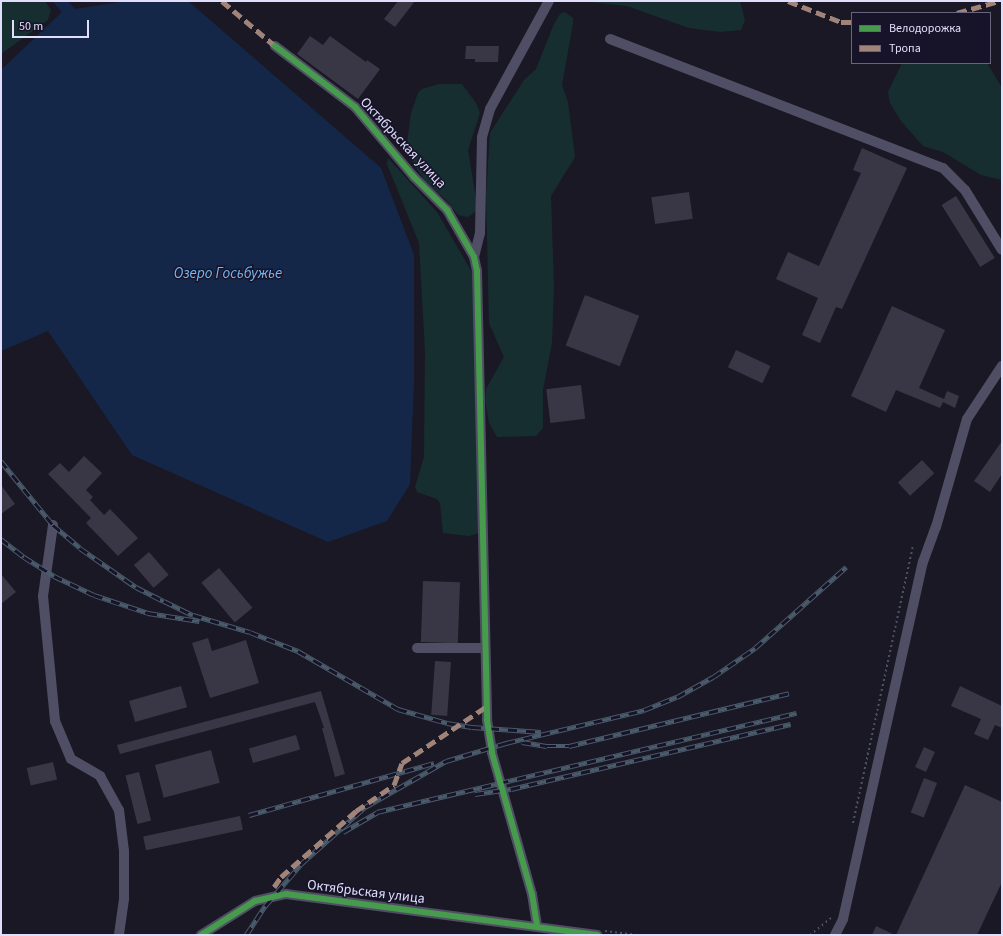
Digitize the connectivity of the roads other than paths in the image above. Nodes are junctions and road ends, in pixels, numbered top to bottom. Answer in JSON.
{"nodes":[{"id":1,"x":549,"y":1,"type":"edge"},
{"id":2,"x":610,"y":39,"type":"dead end"},
{"id":3,"x":275,"y":46,"type":"dead end"},
{"id":4,"x":1002,"y":250,"type":"edge"},
{"id":5,"x":474,"y":257,"type":"junction"},
{"id":6,"x":1002,"y":366,"type":"edge"},
{"id":7,"x":53,"y":525,"type":"dead end"},
{"id":8,"x":417,"y":648,"type":"dead end"},
{"id":9,"x":485,"y":648,"type":"junction"},
{"id":10,"x":537,"y":926,"type":"junction"},
{"id":11,"x":119,"y":935,"type":"edge"},
{"id":12,"x":201,"y":935,"type":"edge"},
{"id":13,"x":597,"y":935,"type":"edge"},
{"id":14,"x":835,"y":935,"type":"edge"}],
"edges":[{"from":1,"to":5,"type":"street"},
{"from":2,"to":4,"type":"street"},
{"from":3,"to":5,"type":"street","name":"Октябрьская улица"},
{"from":5,"to":9,"type":"street"},
{"from":6,"to":14,"type":"street"},
{"from":7,"to":11,"type":"street"},
{"from":8,"to":9,"type":"street"},
{"from":9,"to":10,"type":"street"},
{"from":10,"to":12,"type":"street","name":"Октябрьская улица"},
{"from":10,"to":13,"type":"street","name":"Октябрьская улица"}]}
